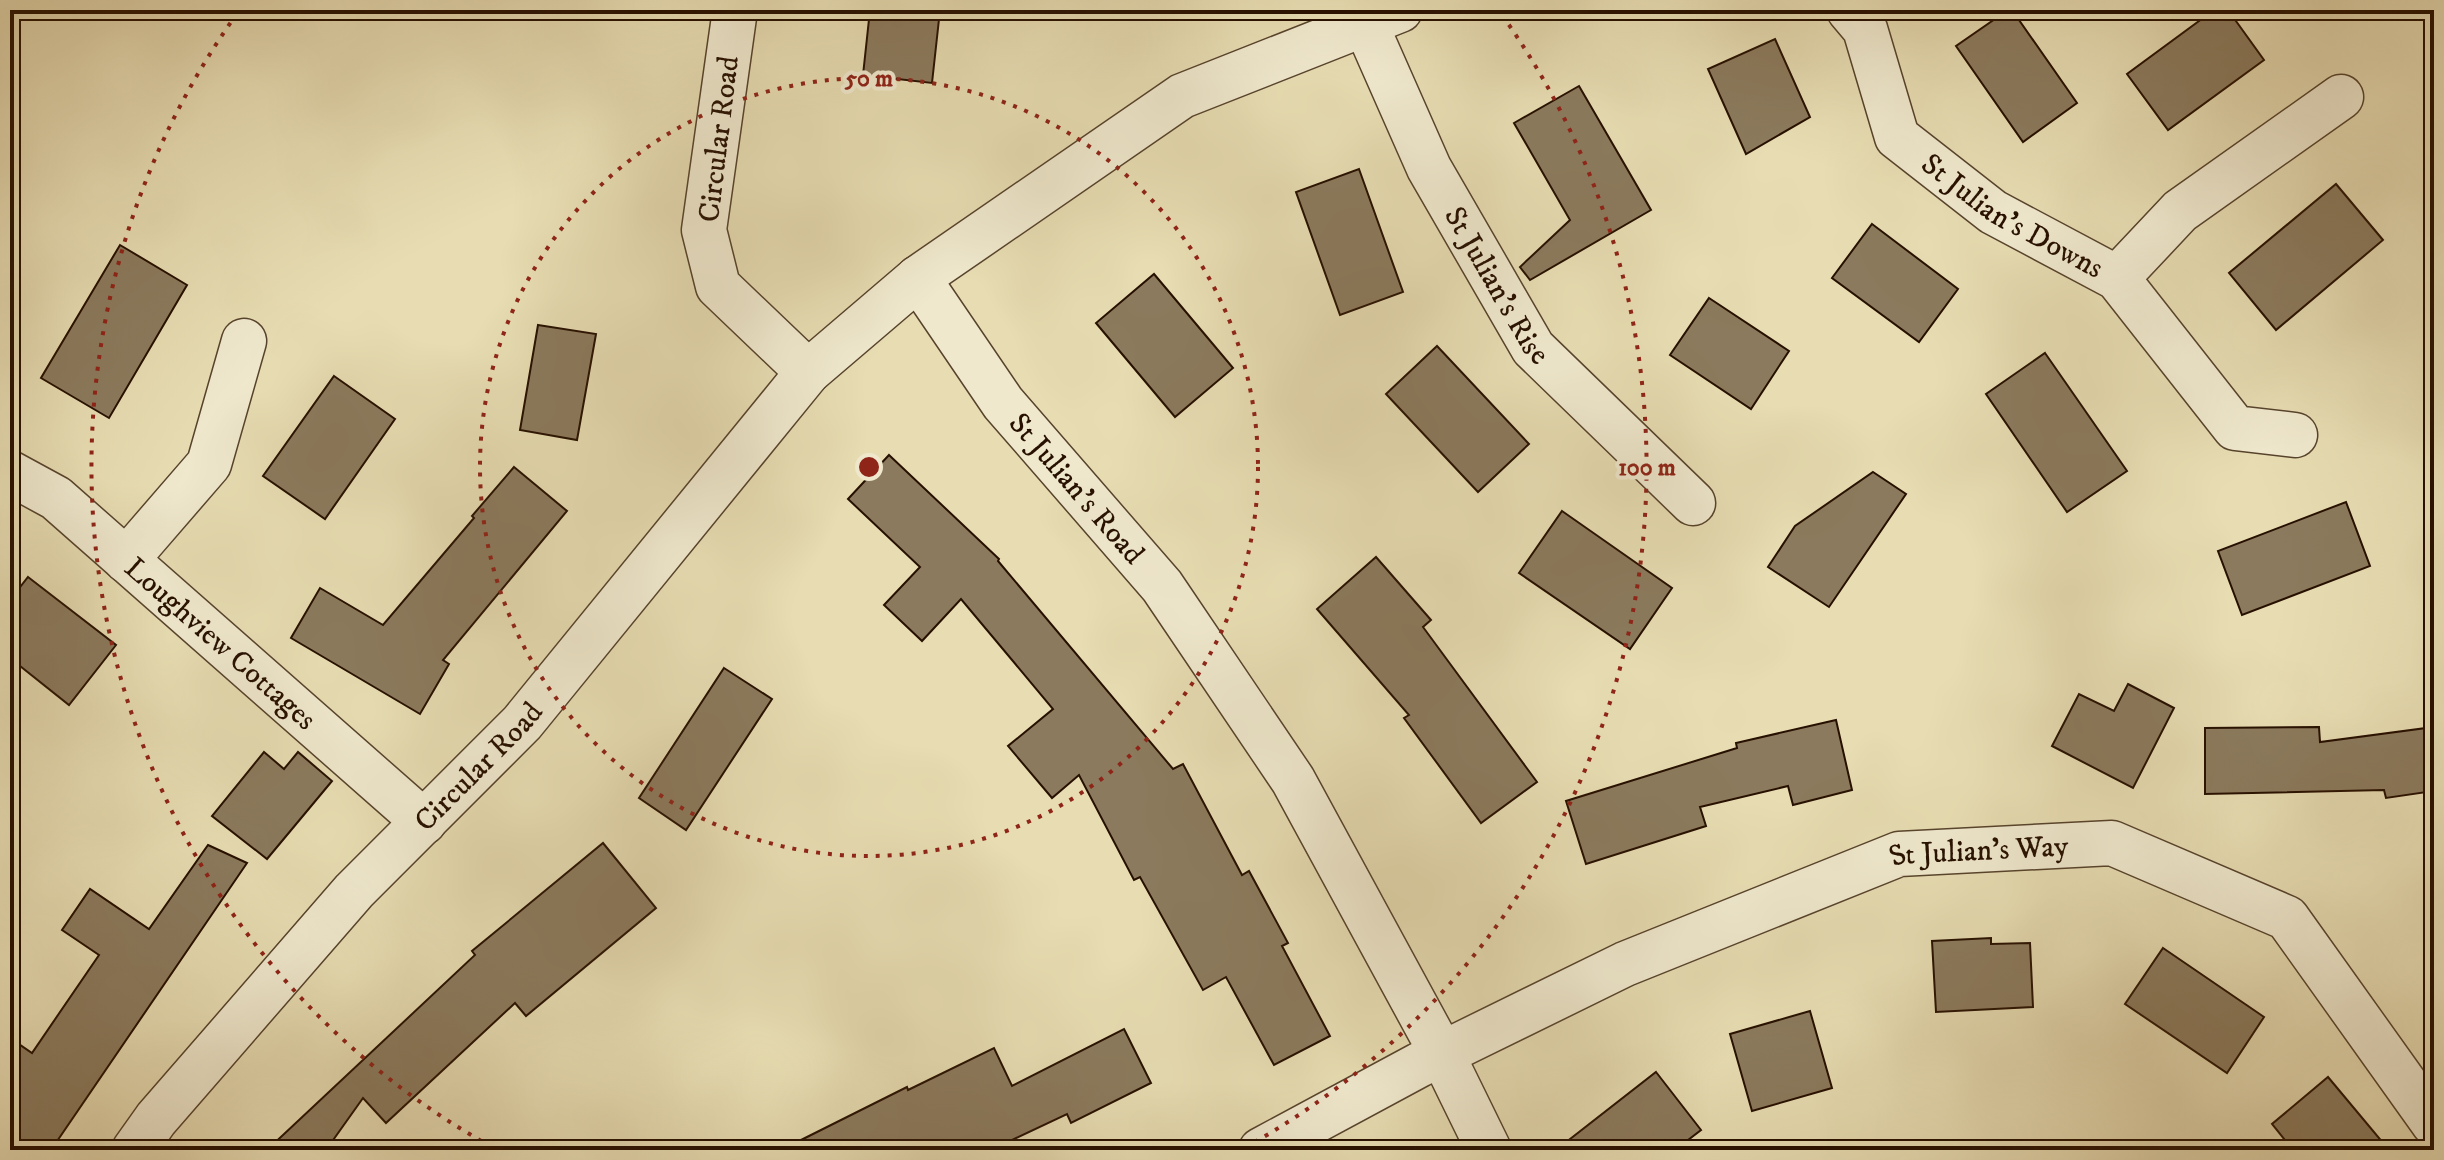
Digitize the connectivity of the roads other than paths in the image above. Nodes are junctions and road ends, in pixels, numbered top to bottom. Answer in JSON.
{"nodes":[{"id":1,"x":735,"y":10,"type":"edge"},
{"id":2,"x":1849,"y":10,"type":"edge"},
{"id":3,"x":1382,"y":16,"type":"edge"},
{"id":4,"x":2341,"y":97,"type":"dead end"},
{"id":5,"x":918,"y":278,"type":"junction"},
{"id":6,"x":2117,"y":278,"type":"junction"},
{"id":7,"x":244,"y":341,"type":"dead end"},
{"id":8,"x":808,"y":372,"type":"junction"},
{"id":9,"x":2295,"y":435,"type":"dead end"},
{"id":10,"x":10,"y":473,"type":"edge"},
{"id":11,"x":1693,"y":503,"type":"dead end"},
{"id":12,"x":126,"y":560,"type":"junction"},
{"id":13,"x":424,"y":822,"type":"junction"},
{"id":14,"x":1442,"y":1054,"type":"junction"},
{"id":15,"x":2434,"y":1124,"type":"edge"},
{"id":16,"x":134,"y":1150,"type":"edge"},
{"id":17,"x":1261,"y":1150,"type":"edge"},
{"id":18,"x":1489,"y":1150,"type":"edge"}],
"edges":[{"from":1,"to":8,"type":"street","name":"Circular Road"},
{"from":2,"to":6,"type":"street","name":"St Julian's Downs"},
{"from":3,"to":5,"type":"street"},
{"from":3,"to":11,"type":"street","name":"St Julian's Rise"},
{"from":4,"to":6,"type":"street"},
{"from":5,"to":8,"type":"street","name":"Circular Road"},
{"from":5,"to":14,"type":"street","name":"St Julian's Road"},
{"from":6,"to":9,"type":"street","name":"St Julian's Downs"},
{"from":7,"to":12,"type":"street"},
{"from":8,"to":13,"type":"street","name":"Circular Road"},
{"from":10,"to":12,"type":"street","name":"Loughview Cottages"},
{"from":12,"to":13,"type":"street","name":"Loughview Cottages"},
{"from":13,"to":16,"type":"street","name":"Circular Road"},
{"from":14,"to":15,"type":"street","name":"St Julian's Way"},
{"from":14,"to":17,"type":"street","name":"St Julian's Way"},
{"from":14,"to":18,"type":"street","name":"St Julian's Road"}]}
